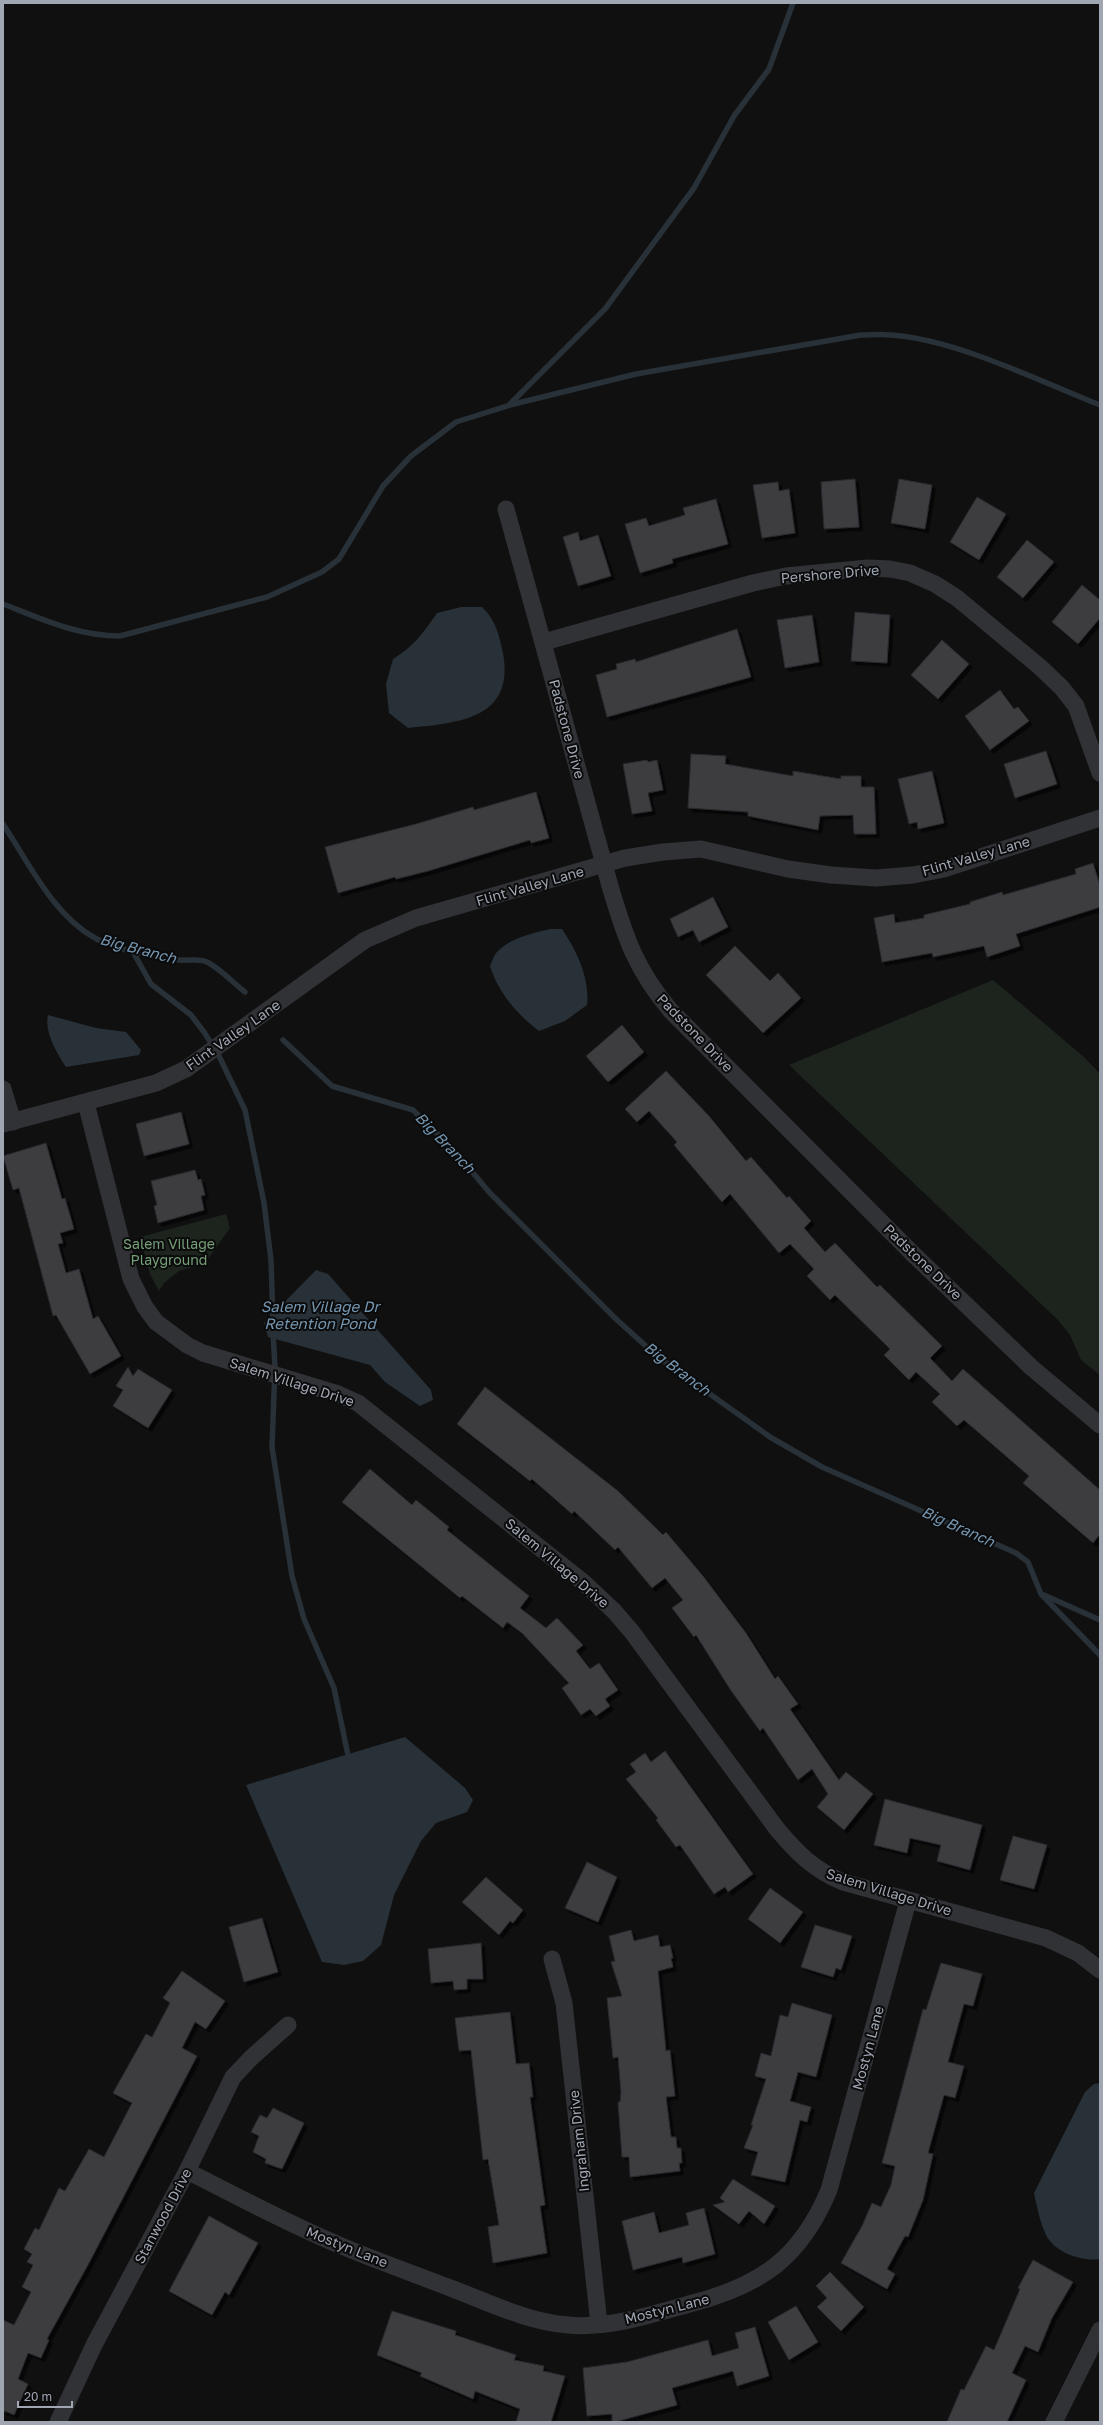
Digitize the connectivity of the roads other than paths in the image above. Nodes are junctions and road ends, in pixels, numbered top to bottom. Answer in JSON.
{"nodes":[{"id":1,"x":506,"y":509,"type":"dead end"},
{"id":2,"x":544,"y":642,"type":"junction"},
{"id":3,"x":1100,"y":773,"type":"edge"},
{"id":4,"x":1100,"y":818,"type":"edge"},
{"id":5,"x":604,"y":865,"type":"junction"},
{"id":6,"x":3,"y":1089,"type":"edge"},
{"id":7,"x":86,"y":1103,"type":"junction"},
{"id":8,"x":8,"y":1123,"type":"edge"},
{"id":9,"x":1100,"y":1425,"type":"edge"},
{"id":10,"x":908,"y":1901,"type":"junction"},
{"id":11,"x":552,"y":1959,"type":"dead end"},
{"id":12,"x":1100,"y":1970,"type":"edge"},
{"id":13,"x":288,"y":2025,"type":"dead end"},
{"id":14,"x":187,"y":2171,"type":"junction"},
{"id":15,"x":599,"y":2324,"type":"junction"},
{"id":16,"x":1100,"y":2330,"type":"edge"},
{"id":17,"x":58,"y":2422,"type":"edge"},
{"id":18,"x":1054,"y":2422,"type":"edge"}],
"edges":[{"from":1,"to":2,"type":"street","name":"Padstone Drive"},
{"from":2,"to":3,"type":"street","name":"Pershore Drive"},
{"from":2,"to":5,"type":"street","name":"Padstone Drive"},
{"from":4,"to":5,"type":"street","name":"Flint Valley Lane"},
{"from":5,"to":7,"type":"street","name":"Flint Valley Lane"},
{"from":5,"to":9,"type":"street","name":"Padstone Drive"},
{"from":6,"to":8,"type":"street"},
{"from":7,"to":8,"type":"street","name":"Flint Valley Lane"},
{"from":7,"to":10,"type":"street","name":"Salem Village Drive"},
{"from":10,"to":12,"type":"street","name":"Salem Village Drive"},
{"from":10,"to":15,"type":"street","name":"Mostyn Lane"},
{"from":11,"to":15,"type":"street","name":"Ingraham Drive"},
{"from":13,"to":14,"type":"street","name":"Stanwood Drive"},
{"from":14,"to":15,"type":"street","name":"Mostyn Lane"},
{"from":14,"to":17,"type":"street","name":"Stanwood Drive"},
{"from":16,"to":18,"type":"street"}]}
